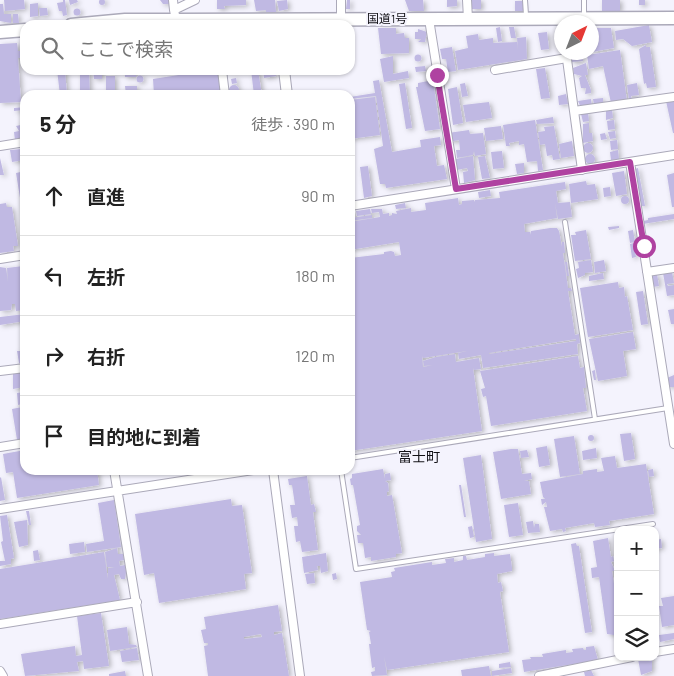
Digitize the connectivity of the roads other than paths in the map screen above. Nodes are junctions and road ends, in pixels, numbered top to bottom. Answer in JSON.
{"nodes":[{"id":1,"x":172,"y":0,"type":"edge"},
{"id":2,"x":195,"y":0,"type":"edge"},
{"id":3,"x":341,"y":0,"type":"edge"},
{"id":4,"x":467,"y":0,"type":"edge"},
{"id":5,"x":525,"y":0,"type":"edge"},
{"id":6,"x":584,"y":0,"type":"edge"},
{"id":7,"x":175,"y":15,"type":"junction"},
{"id":8,"x":584,"y":15,"type":"edge"},
{"id":9,"x":599,"y":18,"type":"edge"},
{"id":10,"x":674,"y":18,"type":"edge"},
{"id":11,"x":341,"y":19,"type":"junction"},
{"id":12,"x":429,"y":19,"type":"junction"},
{"id":13,"x":468,"y":19,"type":"junction"},
{"id":14,"x":526,"y":19,"type":"junction"},
{"id":15,"x":125,"y":20,"type":"edge"},
{"id":16,"x":204,"y":20,"type":"edge"},
{"id":17,"x":325,"y":20,"type":"edge"},
{"id":18,"x":554,"y":22,"type":"edge"},
{"id":19,"x":20,"y":30,"type":"edge"},
{"id":20,"x":0,"y":32,"type":"edge"},
{"id":21,"x":554,"y":58,"type":"edge"},
{"id":22,"x":567,"y":60,"type":"edge"},
{"id":23,"x":495,"y":70,"type":"dead end"},
{"id":24,"x":223,"y":75,"type":"edge"},
{"id":25,"x":285,"y":75,"type":"edge"},
{"id":26,"x":224,"y":90,"type":"edge"},
{"id":27,"x":286,"y":90,"type":"edge"},
{"id":28,"x":674,"y":97,"type":"edge"},
{"id":29,"x":574,"y":111,"type":"junction"},
{"id":30,"x":20,"y":143,"type":"edge"},
{"id":31,"x":0,"y":146,"type":"edge"},
{"id":32,"x":674,"y":155,"type":"edge"},
{"id":33,"x":630,"y":162,"type":"junction"},
{"id":34,"x":582,"y":170,"type":"junction"},
{"id":35,"x":456,"y":189,"type":"junction"},
{"id":36,"x":355,"y":205,"type":"edge"},
{"id":37,"x":565,"y":222,"type":"dead end"},
{"id":38,"x":20,"y":256,"type":"edge"},
{"id":39,"x":0,"y":259,"type":"edge"},
{"id":40,"x":674,"y":268,"type":"edge"},
{"id":41,"x":647,"y":272,"type":"junction"},
{"id":42,"x":20,"y":369,"type":"edge"},
{"id":43,"x":0,"y":371,"type":"edge"},
{"id":44,"x":671,"y":408,"type":"edge"},
{"id":45,"x":595,"y":419,"type":"junction"},
{"id":46,"x":20,"y":444,"type":"edge"},
{"id":47,"x":674,"y":444,"type":"edge"},
{"id":48,"x":0,"y":447,"type":"edge"},
{"id":49,"x":355,"y":457,"type":"edge"},
{"id":50,"x":115,"y":475,"type":"edge"},
{"id":51,"x":220,"y":475,"type":"edge"},
{"id":52,"x":275,"y":475,"type":"edge"},
{"id":53,"x":342,"y":475,"type":"edge"},
{"id":54,"x":119,"y":490,"type":"junction"},
{"id":55,"x":0,"y":509,"type":"edge"},
{"id":56,"x":652,"y":524,"type":"dead end"},
{"id":57,"x":137,"y":602,"type":"junction"},
{"id":58,"x":0,"y":624,"type":"edge"},
{"id":59,"x":674,"y":649,"type":"edge"},
{"id":60,"x":659,"y":651,"type":"edge"},
{"id":61,"x":614,"y":661,"type":"edge"},
{"id":62,"x":0,"y":671,"type":"edge"},
{"id":63,"x":4,"y":676,"type":"edge"},
{"id":64,"x":148,"y":676,"type":"edge"},
{"id":65,"x":300,"y":676,"type":"edge"},
{"id":66,"x":539,"y":676,"type":"edge"}],
"edges":[{"from":1,"to":7,"type":"street"},
{"from":2,"to":7,"type":"street"},
{"from":3,"to":11,"type":"street"},
{"from":4,"to":13,"type":"street"},
{"from":5,"to":14,"type":"lane"},
{"from":6,"to":8,"type":"lane"},
{"from":7,"to":15,"type":"highway","name":"国道1号"},
{"from":7,"to":16,"type":"highway","name":"国道1号"},
{"from":9,"to":10,"type":"highway","name":"国道1号"},
{"from":11,"to":12,"type":"highway","name":"国道1号"},
{"from":11,"to":17,"type":"highway","name":"国道1号"},
{"from":12,"to":13,"type":"highway","name":"国道1号"},
{"from":12,"to":35,"type":"street"},
{"from":13,"to":14,"type":"highway","name":"国道1号"},
{"from":14,"to":18,"type":"highway","name":"国道1号"},
{"from":19,"to":20,"type":"highway"},
{"from":21,"to":23,"type":"street"},
{"from":22,"to":29,"type":"street"},
{"from":24,"to":26,"type":"street"},
{"from":25,"to":27,"type":"street"},
{"from":28,"to":29,"type":"street"},
{"from":29,"to":34,"type":"street"},
{"from":30,"to":31,"type":"street"},
{"from":32,"to":33,"type":"street"},
{"from":33,"to":34,"type":"street"},
{"from":33,"to":41,"type":"street"},
{"from":34,"to":35,"type":"street"},
{"from":35,"to":36,"type":"street"},
{"from":37,"to":45,"type":"lane"},
{"from":38,"to":39,"type":"street"},
{"from":40,"to":41,"type":"street"},
{"from":41,"to":44,"type":"street"},
{"from":42,"to":43,"type":"street"},
{"from":44,"to":45,"type":"lane"},
{"from":44,"to":47,"type":"street"},
{"from":45,"to":49,"type":"lane"},
{"from":46,"to":48,"type":"street"},
{"from":50,"to":54,"type":"street"},
{"from":51,"to":54,"type":"street"},
{"from":52,"to":65,"type":"street"},
{"from":53,"to":56,"type":"lane"},
{"from":54,"to":55,"type":"street"},
{"from":54,"to":57,"type":"street"},
{"from":57,"to":58,"type":"street"},
{"from":57,"to":64,"type":"street"},
{"from":59,"to":60,"type":"street"},
{"from":61,"to":66,"type":"street"},
{"from":62,"to":63,"type":"street"}]}
